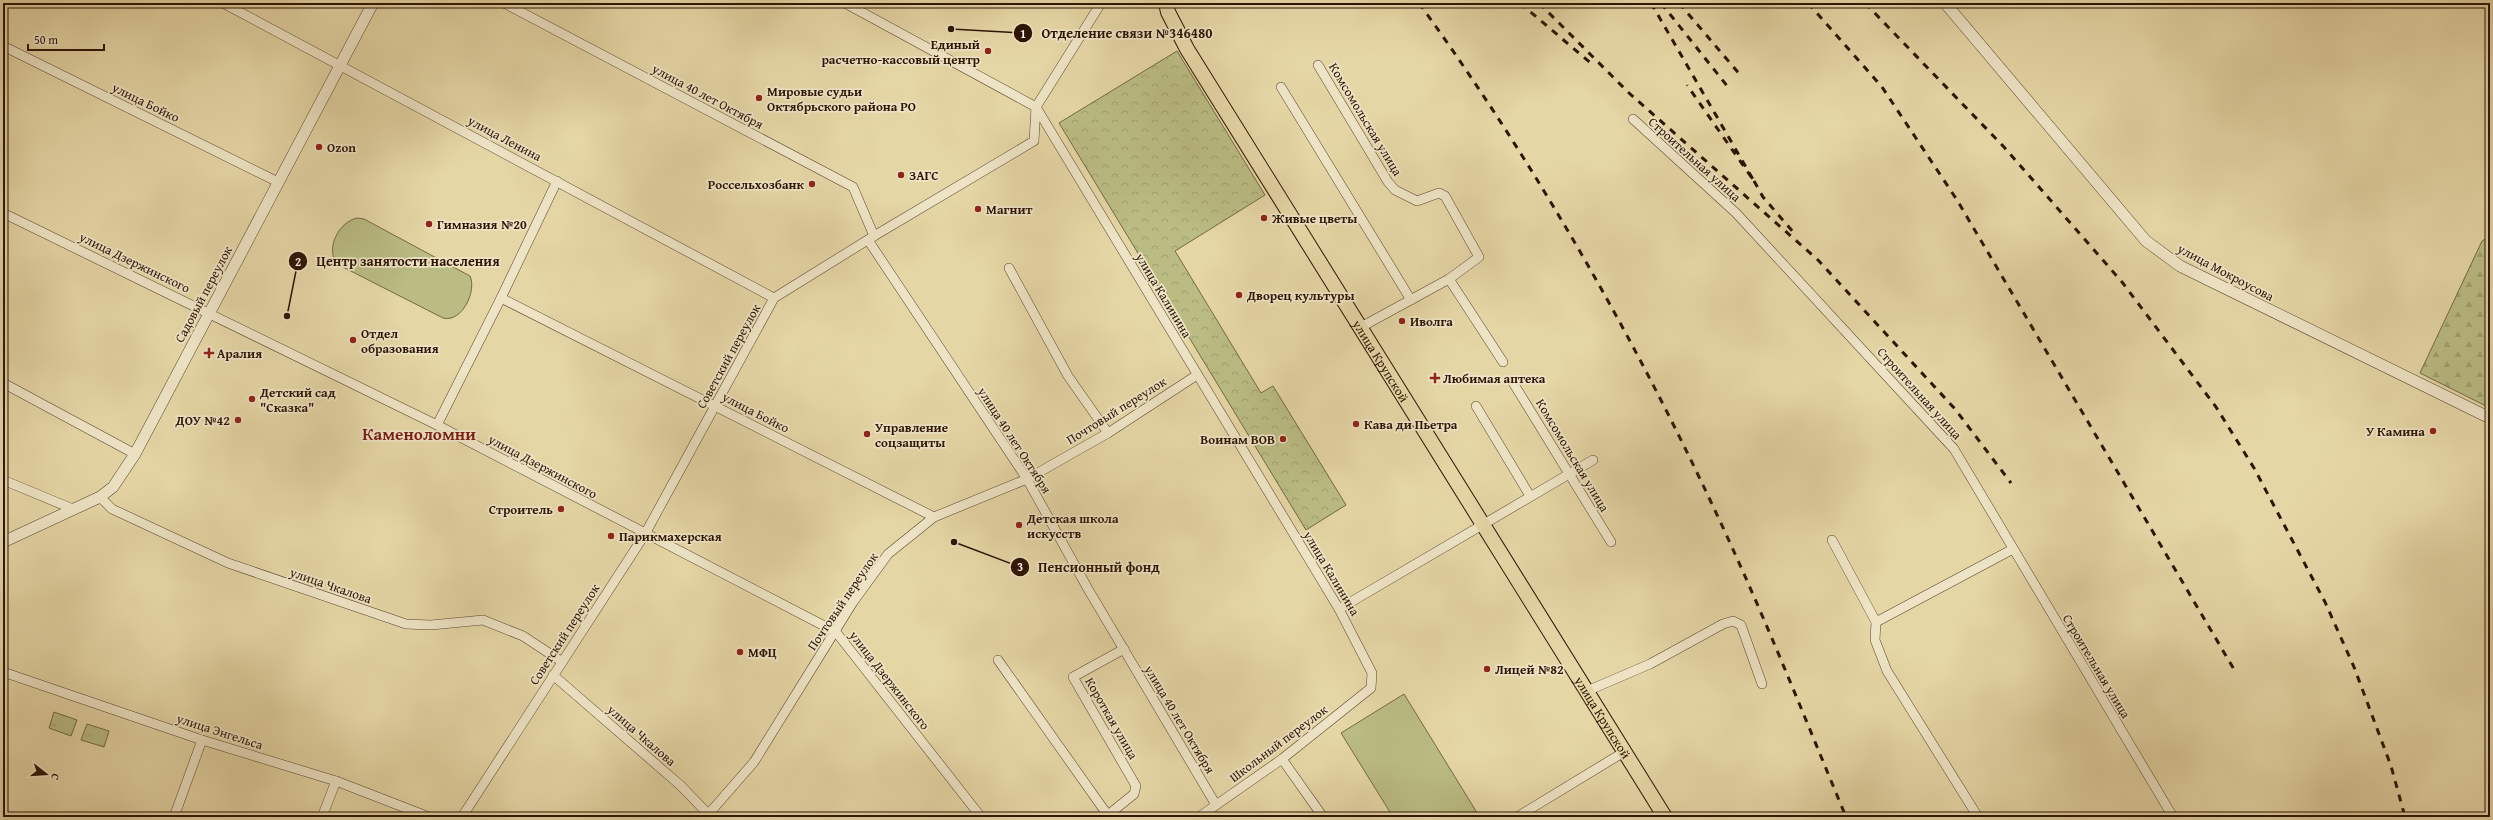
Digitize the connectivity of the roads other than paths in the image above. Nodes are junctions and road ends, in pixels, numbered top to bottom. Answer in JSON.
{"nodes":[{"id":1,"x":223,"y":3,"type":"edge"},
{"id":2,"x":373,"y":3,"type":"edge"},
{"id":3,"x":504,"y":3,"type":"edge"},
{"id":4,"x":845,"y":3,"type":"edge"},
{"id":5,"x":1101,"y":3,"type":"edge"},
{"id":6,"x":1945,"y":3,"type":"edge"},
{"id":7,"x":1165,"y":6,"type":"edge"},
{"id":8,"x":3,"y":46,"type":"edge"},
{"id":9,"x":340,"y":64,"type":"junction"},
{"id":10,"x":1318,"y":65,"type":"dead end"},
{"id":11,"x":1281,"y":87,"type":"dead end"},
{"id":12,"x":1036,"y":107,"type":"junction"},
{"id":13,"x":1633,"y":119,"type":"dead end"},
{"id":14,"x":557,"y":181,"type":"junction"},
{"id":15,"x":278,"y":182,"type":"junction"},
{"id":16,"x":3,"y":213,"type":"edge"},
{"id":17,"x":871,"y":238,"type":"junction"},
{"id":18,"x":1009,"y":268,"type":"dead end"},
{"id":19,"x":1450,"y":279,"type":"junction"},
{"id":20,"x":502,"y":298,"type":"junction"},
{"id":21,"x":774,"y":298,"type":"junction"},
{"id":22,"x":1411,"y":300,"type":"junction"},
{"id":23,"x":210,"y":313,"type":"junction"},
{"id":24,"x":1361,"y":327,"type":"junction"},
{"id":25,"x":1503,"y":362,"type":"dead end"},
{"id":26,"x":1197,"y":375,"type":"junction"},
{"id":27,"x":1512,"y":381,"type":"dead end"},
{"id":28,"x":3,"y":383,"type":"edge"},
{"id":29,"x":715,"y":405,"type":"junction"},
{"id":30,"x":1476,"y":406,"type":"dead end"},
{"id":31,"x":2490,"y":418,"type":"edge"},
{"id":32,"x":437,"y":425,"type":"junction"},
{"id":33,"x":1108,"y":433,"type":"junction"},
{"id":34,"x":134,"y":454,"type":"junction"},
{"id":35,"x":1593,"y":460,"type":"dead end"},
{"id":36,"x":1568,"y":474,"type":"junction"},
{"id":37,"x":1027,"y":479,"type":"junction"},
{"id":38,"x":3,"y":480,"type":"edge"},
{"id":39,"x":1530,"y":496,"type":"junction"},
{"id":40,"x":100,"y":497,"type":"junction"},
{"id":41,"x":73,"y":509,"type":"junction"},
{"id":42,"x":934,"y":517,"type":"junction"},
{"id":43,"x":1483,"y":522,"type":"junction"},
{"id":44,"x":645,"y":534,"type":"junction"},
{"id":45,"x":1832,"y":540,"type":"dead end"},
{"id":46,"x":3,"y":542,"type":"edge"},
{"id":47,"x":1611,"y":542,"type":"dead end"},
{"id":48,"x":2013,"y":549,"type":"junction"},
{"id":49,"x":1339,"y":609,"type":"junction"},
{"id":50,"x":1876,"y":622,"type":"junction"},
{"id":51,"x":836,"y":632,"type":"junction"},
{"id":52,"x":1124,"y":649,"type":"junction"},
{"id":53,"x":998,"y":660,"type":"dead end"},
{"id":54,"x":561,"y":661,"type":"junction"},
{"id":55,"x":3,"y":672,"type":"edge"},
{"id":56,"x":553,"y":675,"type":"junction"},
{"id":57,"x":1762,"y":684,"type":"dead end"},
{"id":58,"x":1371,"y":688,"type":"joint"},
{"id":59,"x":1587,"y":691,"type":"junction"},
{"id":60,"x":202,"y":740,"type":"junction"},
{"id":61,"x":1624,"y":752,"type":"junction"},
{"id":62,"x":1282,"y":759,"type":"junction"},
{"id":63,"x":336,"y":781,"type":"junction"},
{"id":64,"x":1216,"y":805,"type":"junction"},
{"id":65,"x":709,"y":816,"type":"edge"},
{"id":66,"x":1109,"y":816,"type":"edge"},
{"id":67,"x":174,"y":817,"type":"edge"},
{"id":68,"x":322,"y":817,"type":"edge"},
{"id":69,"x":429,"y":817,"type":"edge"},
{"id":70,"x":462,"y":817,"type":"edge"},
{"id":71,"x":981,"y":817,"type":"edge"},
{"id":72,"x":1199,"y":817,"type":"edge"},
{"id":73,"x":1323,"y":817,"type":"edge"},
{"id":74,"x":1517,"y":817,"type":"edge"},
{"id":75,"x":1665,"y":817,"type":"edge"},
{"id":76,"x":1978,"y":817,"type":"edge"},
{"id":77,"x":2173,"y":817,"type":"edge"}],
"edges":[{"from":1,"to":9,"type":"street","name":"улица Ленина"},
{"from":2,"to":9,"type":"street","name":"Садовый переулок"},
{"from":3,"to":17,"type":"street","name":"улица 40 лет Октября"},
{"from":4,"to":12,"type":"street"},
{"from":5,"to":12,"type":"street","name":"Советский переулок"},
{"from":6,"to":31,"type":"street","name":"улица Мокроусова"},
{"from":7,"to":24,"type":"main road","name":"улица Крупской"},
{"from":8,"to":15,"type":"street","name":"улица Бойко"},
{"from":9,"to":14,"type":"street","name":"улица Ленина"},
{"from":9,"to":15,"type":"street","name":"Садовый переулок"},
{"from":10,"to":19,"type":"street","name":"Комсомольская улица"},
{"from":11,"to":22,"type":"street"},
{"from":12,"to":17,"type":"street","name":"Советский переулок"},
{"from":12,"to":26,"type":"street","name":"улица Калинина"},
{"from":13,"to":48,"type":"street","name":"Строительная улица"},
{"from":14,"to":20,"type":"street"},
{"from":14,"to":21,"type":"street","name":"улица Ленина"},
{"from":15,"to":23,"type":"street","name":"Садовый переулок"},
{"from":16,"to":23,"type":"street","name":"улица Дзержинского"},
{"from":17,"to":21,"type":"street","name":"Советский переулок"},
{"from":17,"to":37,"type":"street","name":"улица 40 лет Октября"},
{"from":18,"to":33,"type":"street"},
{"from":19,"to":22,"type":"street"},
{"from":19,"to":25,"type":"street"},
{"from":20,"to":29,"type":"street","name":"улица Бойко"},
{"from":20,"to":32,"type":"street"},
{"from":21,"to":29,"type":"street","name":"Советский переулок"},
{"from":22,"to":24,"type":"street"},
{"from":23,"to":32,"type":"street","name":"улица Дзержинского"},
{"from":23,"to":34,"type":"street","name":"Садовый переулок"},
{"from":24,"to":43,"type":"main road","name":"улица Крупской"},
{"from":26,"to":33,"type":"street","name":"Почтовый переулок"},
{"from":26,"to":49,"type":"street","name":"улица Калинина"},
{"from":27,"to":36,"type":"street","name":"Комсомольская улица"},
{"from":28,"to":34,"type":"street"},
{"from":29,"to":42,"type":"street","name":"улица Бойко"},
{"from":29,"to":44,"type":"street","name":"Советский переулок"},
{"from":30,"to":39,"type":"street"},
{"from":32,"to":44,"type":"street","name":"улица Дзержинского"},
{"from":33,"to":37,"type":"street","name":"Почтовый переулок"},
{"from":34,"to":40,"type":"street","name":"Садовый переулок"},
{"from":35,"to":36,"type":"street"},
{"from":36,"to":39,"type":"street"},
{"from":36,"to":47,"type":"street","name":"Комсомольская улица"},
{"from":37,"to":42,"type":"street","name":"Почтовый переулок"},
{"from":37,"to":52,"type":"street","name":"улица 40 лет Октября"},
{"from":38,"to":41,"type":"street"},
{"from":39,"to":43,"type":"street"},
{"from":40,"to":41,"type":"street","name":"Садовый переулок"},
{"from":40,"to":54,"type":"street","name":"улица Чкалова"},
{"from":41,"to":46,"type":"street","name":"Садовый переулок"},
{"from":42,"to":51,"type":"street","name":"Почтовый переулок"},
{"from":43,"to":49,"type":"street"},
{"from":43,"to":59,"type":"main road","name":"улица Крупской"},
{"from":44,"to":51,"type":"street","name":"улица Дзержинского"},
{"from":44,"to":54,"type":"street","name":"Советский переулок"},
{"from":45,"to":50,"type":"street"},
{"from":48,"to":50,"type":"street"},
{"from":48,"to":77,"type":"street","name":"Строительная улица"},
{"from":49,"to":58,"type":"street","name":"улица Калинина"},
{"from":50,"to":76,"type":"street"},
{"from":51,"to":65,"type":"street","name":"Почтовый переулок"},
{"from":51,"to":71,"type":"street","name":"улица Дзержинского"},
{"from":52,"to":64,"type":"street","name":"улица 40 лет Октября"},
{"from":52,"to":66,"type":"street","name":"Короткая улица"},
{"from":53,"to":66,"type":"street","name":"Короткая улица"},
{"from":54,"to":56,"type":"street","name":"Советский переулок"},
{"from":55,"to":60,"type":"street","name":"улица Энгельса"},
{"from":56,"to":65,"type":"street","name":"улица Чкалова"},
{"from":56,"to":70,"type":"street","name":"Советский переулок"},
{"from":57,"to":59,"type":"street"},
{"from":58,"to":62,"type":"street","name":"Школьный переулок"},
{"from":59,"to":61,"type":"main road","name":"улица Крупской"},
{"from":60,"to":63,"type":"street","name":"улица Энгельса"},
{"from":60,"to":67,"type":"street"},
{"from":61,"to":74,"type":"street"},
{"from":61,"to":75,"type":"main road","name":"улица Крупской"},
{"from":62,"to":64,"type":"street","name":"Школьный переулок"},
{"from":62,"to":73,"type":"street"},
{"from":63,"to":68,"type":"street"},
{"from":63,"to":69,"type":"street","name":"улица Энгельса"},
{"from":64,"to":72,"type":"street","name":"Школьный переулок"}]}
